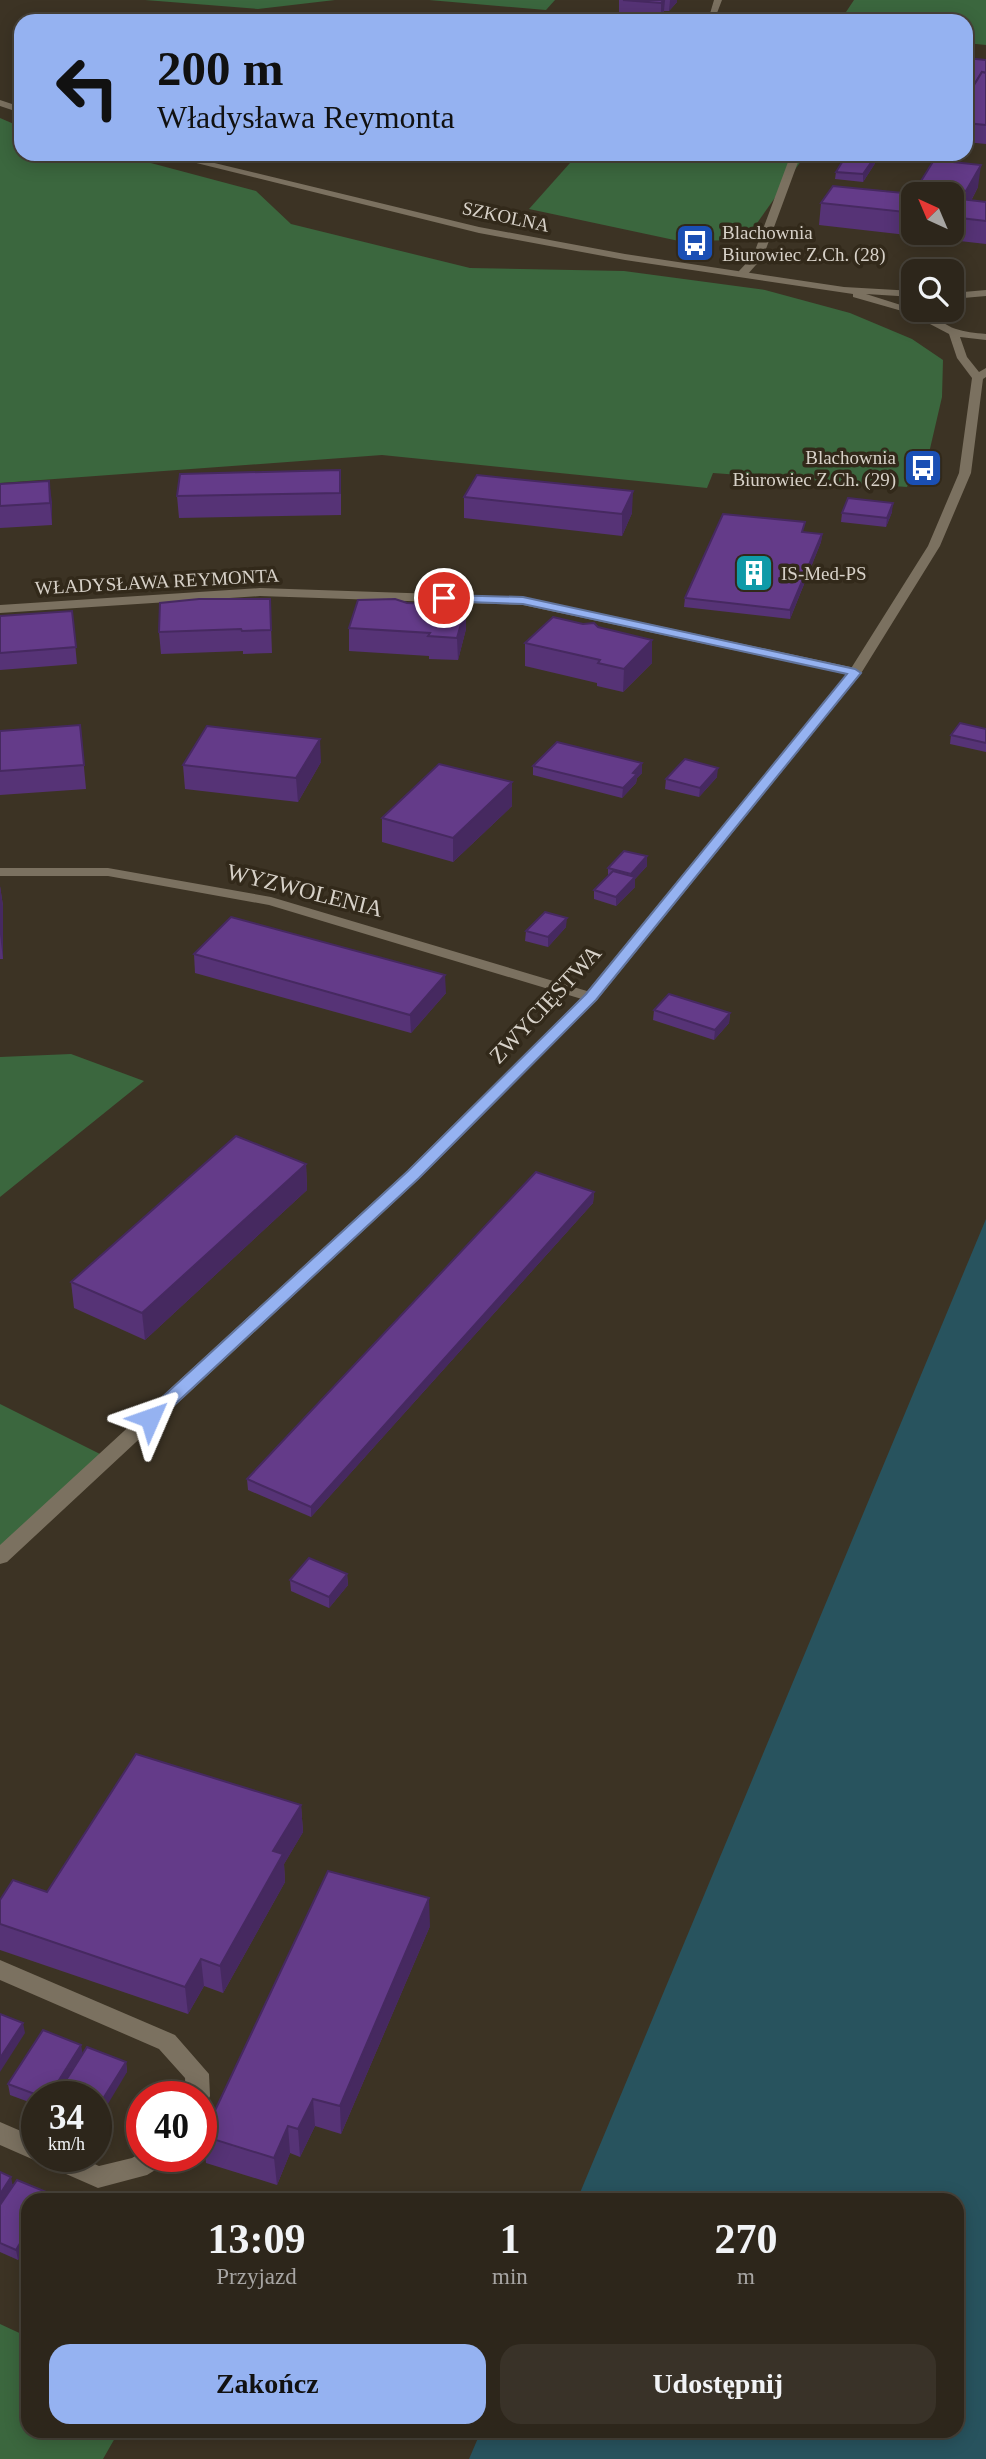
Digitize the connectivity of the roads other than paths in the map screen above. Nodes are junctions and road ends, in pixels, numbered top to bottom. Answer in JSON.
{"nodes":[{"id":1,"x":194,"y":161,"type":"edge"},
{"id":2,"x":793,"y":161,"type":"edge"},
{"id":3,"x":743,"y":273,"type":"junction"},
{"id":4,"x":844,"y":290,"type":"junction"},
{"id":5,"x":901,"y":293,"type":"edge"},
{"id":6,"x":986,"y":293,"type":"edge"},
{"id":7,"x":964,"y":294,"type":"edge"},
{"id":8,"x":901,"y":308,"type":"edge"},
{"id":9,"x":933,"y":322,"type":"edge"},
{"id":10,"x":953,"y":331,"type":"junction"},
{"id":11,"x":986,"y":337,"type":"edge"},
{"id":12,"x":982,"y":375,"type":"edge"},
{"id":13,"x":0,"y":609,"type":"edge"},
{"id":14,"x":855,"y":673,"type":"junction"},
{"id":15,"x":0,"y":872,"type":"edge"},
{"id":16,"x":591,"y":997,"type":"junction"},
{"id":17,"x":0,"y":1557,"type":"edge"},
{"id":18,"x":0,"y":1970,"type":"edge"},
{"id":19,"x":197,"y":2081,"type":"edge"},
{"id":20,"x":0,"y":2133,"type":"edge"},
{"id":21,"x":21,"y":2143,"type":"edge"},
{"id":22,"x":126,"y":2170,"type":"edge"},
{"id":23,"x":85,"y":2172,"type":"edge"}],
"edges":[{"from":1,"to":3,"type":"street","name":"SZKOLNA"},
{"from":2,"to":3,"type":"street"},
{"from":3,"to":4,"type":"street","name":"SZKOLNA"},
{"from":4,"to":5,"type":"street","name":"SZKOLNA"},
{"from":4,"to":8,"type":"street","name":"SZKOLNA"},
{"from":6,"to":7,"type":"street"},
{"from":9,"to":10,"type":"street","name":"SZKOLNA"},
{"from":10,"to":11,"type":"street","name":"SZKOLNA"},
{"from":10,"to":12,"type":"street","name":"ZWYCIĘSTWA"},
{"from":12,"to":14,"type":"street","name":"ZWYCIĘSTWA"},
{"from":13,"to":14,"type":"street","name":"WŁADYSŁAWA REYMONTA"},
{"from":14,"to":16,"type":"street","name":"ZWYCIĘSTWA"},
{"from":15,"to":16,"type":"street","name":"WYZWOLENIA"},
{"from":16,"to":17,"type":"street","name":"ZWYCIĘSTWA"},
{"from":18,"to":19,"type":"street"},
{"from":20,"to":21,"type":"street"},
{"from":22,"to":23,"type":"street"}]}
